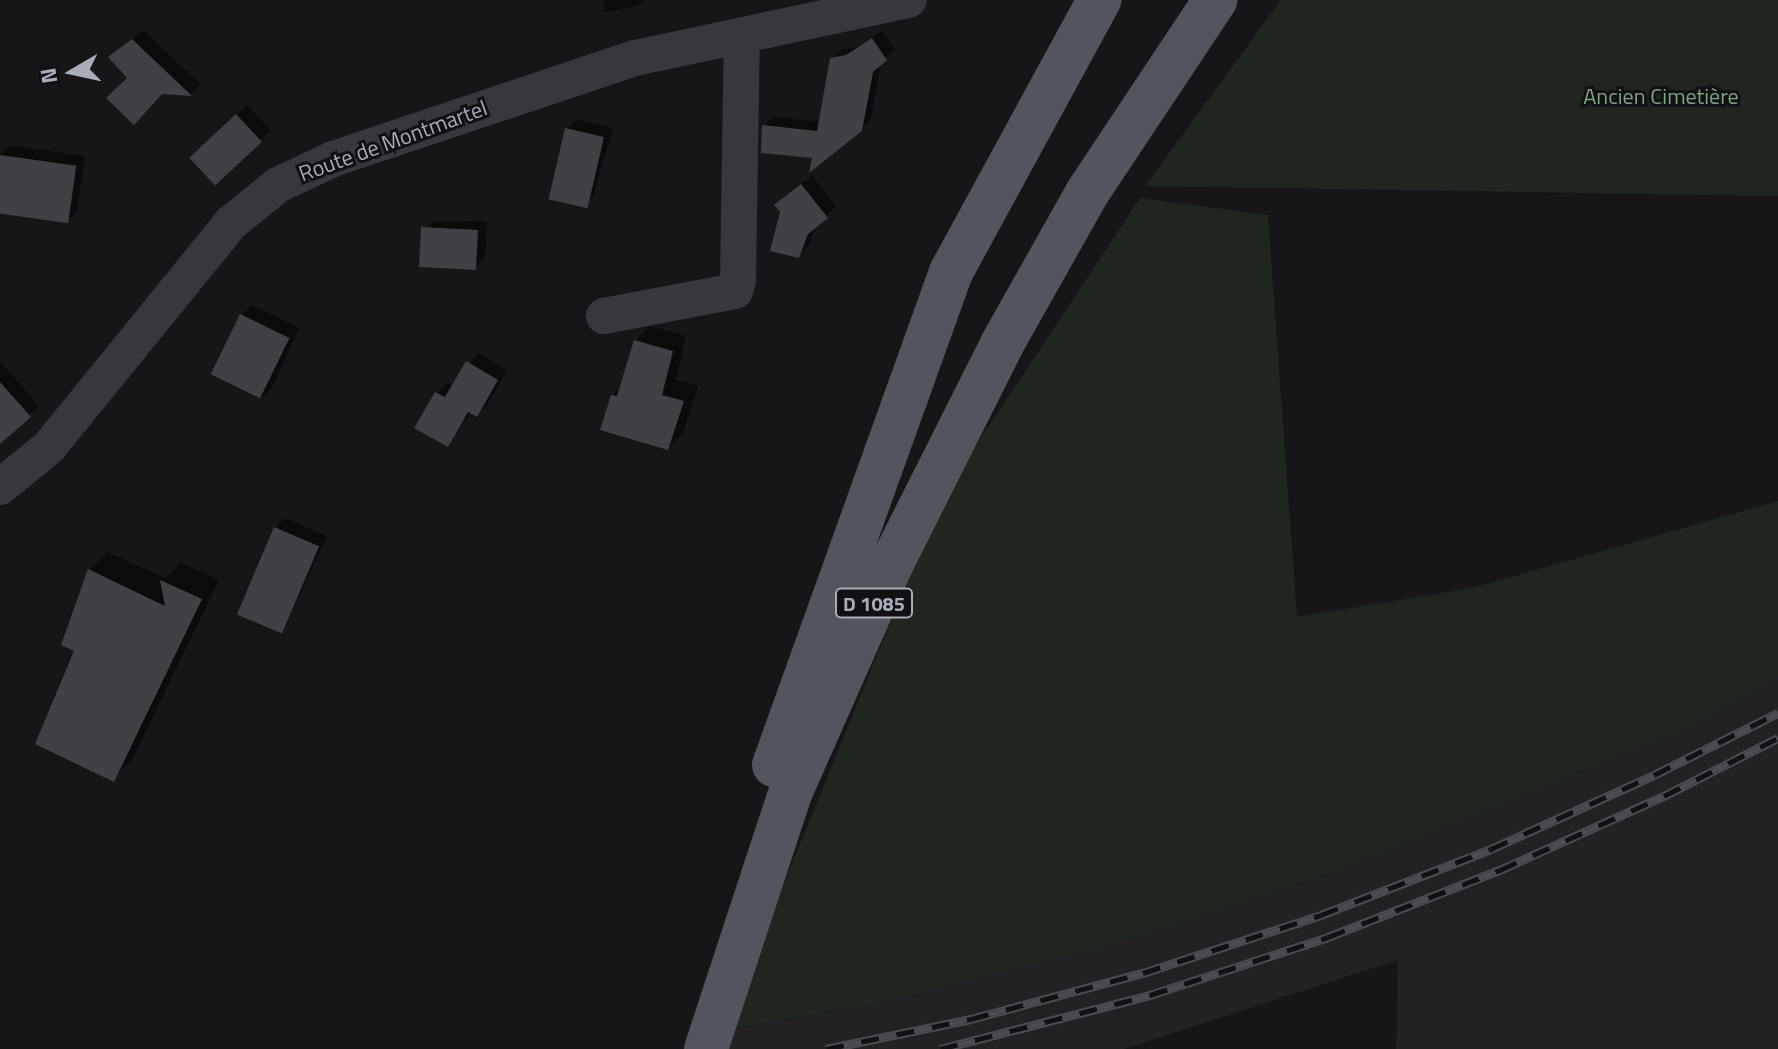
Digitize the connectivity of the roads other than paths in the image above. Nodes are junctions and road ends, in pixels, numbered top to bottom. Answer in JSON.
{"nodes":[{"id":1,"x":909,"y":0,"type":"edge"},
{"id":2,"x":1099,"y":0,"type":"edge"},
{"id":3,"x":1184,"y":0,"type":"edge"},
{"id":4,"x":1215,"y":0,"type":"edge"},
{"id":5,"x":1233,"y":0,"type":"edge"},
{"id":6,"x":742,"y":36,"type":"junction"},
{"id":7,"x":1087,"y":193,"type":"junction"},
{"id":8,"x":604,"y":316,"type":"dead end"},
{"id":9,"x":0,"y":487,"type":"edge"},
{"id":10,"x":767,"y":782,"type":"junction"},
{"id":11,"x":695,"y":1043,"type":"edge"}],
"edges":[{"from":1,"to":6,"type":"street","name":"Route de Montmartel"},
{"from":2,"to":10,"type":"main road"},
{"from":3,"to":10,"type":"main road","number":"D 1085"},
{"from":4,"to":7,"type":"main road","number":"D 1085"},
{"from":5,"to":7,"type":"main road"},
{"from":6,"to":8,"type":"street"},
{"from":6,"to":9,"type":"street","name":"Route de Montmartel"},
{"from":7,"to":11,"type":"main road","number":"D 1085"},
{"from":10,"to":11,"type":"main road","number":"D 1085"}]}
